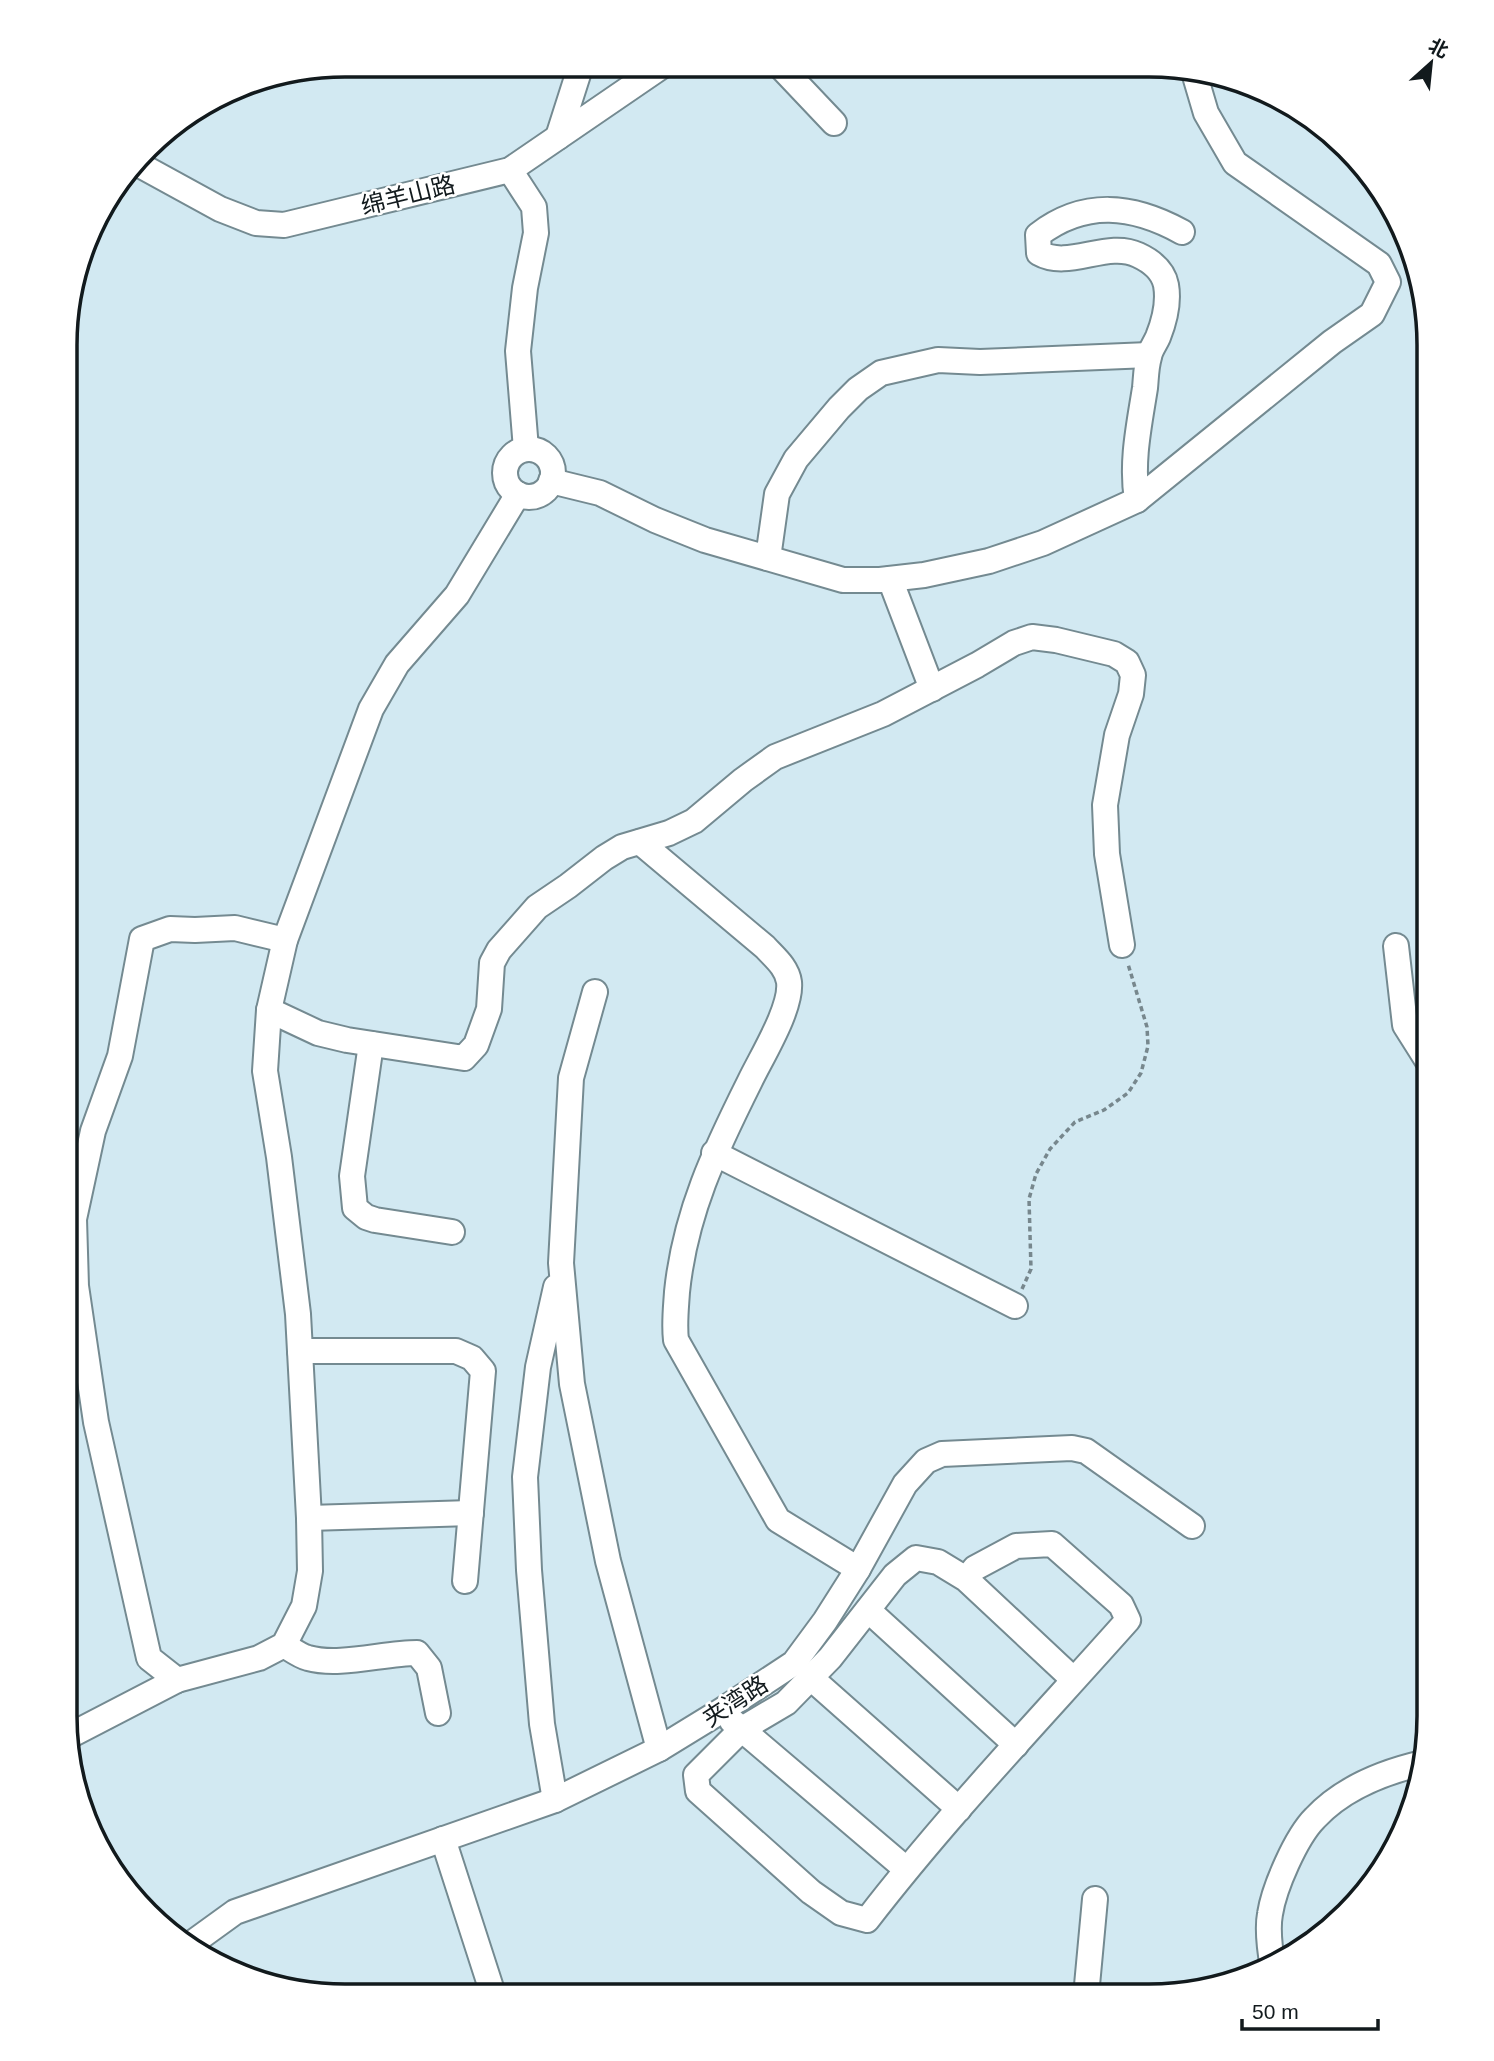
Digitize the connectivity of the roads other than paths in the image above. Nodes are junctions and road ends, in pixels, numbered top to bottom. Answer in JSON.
{"nodes":[{"id":1,"x":577,"y":77,"type":"edge"},
{"id":2,"x":646,"y":77,"type":"edge"},
{"id":3,"x":790,"y":77,"type":"edge"},
{"id":4,"x":1197,"y":81,"type":"edge"},
{"id":5,"x":834,"y":123,"type":"dead end"},
{"id":6,"x":558,"y":137,"type":"junction"},
{"id":7,"x":144,"y":168,"type":"edge"},
{"id":8,"x":510,"y":170,"type":"junction"},
{"id":9,"x":1182,"y":232,"type":"dead end"},
{"id":10,"x":1149,"y":355,"type":"junction"},
{"id":11,"x":526,"y":449,"type":"junction"},
{"id":12,"x":551,"y":481,"type":"junction"},
{"id":13,"x":518,"y":494,"type":"junction"},
{"id":14,"x":1137,"y":500,"type":"junction"},
{"id":15,"x":768,"y":558,"type":"junction"},
{"id":16,"x":890,"y":579,"type":"junction"},
{"id":17,"x":932,"y":689,"type":"junction"},
{"id":18,"x":640,"y":842,"type":"junction"},
{"id":19,"x":285,"y":940,"type":"junction"},
{"id":20,"x":1122,"y":945,"type":"road end"},
{"id":21,"x":1396,"y":946,"type":"dead end"},
{"id":22,"x":595,"y":992,"type":"dead end"},
{"id":23,"x":269,"y":1010,"type":"junction"},
{"id":24,"x":371,"y":1044,"type":"junction"},
{"id":25,"x":1417,"y":1044,"type":"edge"},
{"id":26,"x":714,"y":1153,"type":"junction"},
{"id":27,"x":77,"y":1205,"type":"edge"},
{"id":28,"x":452,"y":1231,"type":"dead end"},
{"id":29,"x":561,"y":1263,"type":"junction"},
{"id":30,"x":77,"y":1293,"type":"edge"},
{"id":31,"x":1015,"y":1306,"type":"road end"},
{"id":32,"x":300,"y":1351,"type":"junction"},
{"id":33,"x":471,"y":1513,"type":"junction"},
{"id":34,"x":309,"y":1518,"type":"junction"},
{"id":35,"x":1192,"y":1526,"type":"dead end"},
{"id":36,"x":858,"y":1569,"type":"junction"},
{"id":37,"x":966,"y":1578,"type":"junction"},
{"id":38,"x":465,"y":1581,"type":"dead end"},
{"id":39,"x":867,"y":1610,"type":"junction"},
{"id":40,"x":284,"y":1645,"type":"junction"},
{"id":41,"x":811,"y":1678,"type":"junction"},
{"id":42,"x":177,"y":1680,"type":"junction"},
{"id":43,"x":1074,"y":1680,"type":"junction"},
{"id":44,"x":721,"y":1711,"type":"junction"},
{"id":45,"x":438,"y":1713,"type":"dead end"},
{"id":46,"x":742,"y":1729,"type":"junction"},
{"id":47,"x":78,"y":1731,"type":"edge"},
{"id":48,"x":1016,"y":1745,"type":"junction"},
{"id":49,"x":659,"y":1749,"type":"junction"},
{"id":50,"x":1412,"y":1766,"type":"edge"},
{"id":51,"x":555,"y":1800,"type":"junction"},
{"id":52,"x":959,"y":1809,"type":"junction"},
{"id":53,"x":443,"y":1839,"type":"junction"},
{"id":54,"x":906,"y":1869,"type":"junction"},
{"id":55,"x":1095,"y":1899,"type":"dead end"},
{"id":56,"x":197,"y":1940,"type":"edge"},
{"id":57,"x":1272,"y":1954,"type":"edge"},
{"id":58,"x":490,"y":1984,"type":"edge"},
{"id":59,"x":1087,"y":1984,"type":"edge"}],
"edges":[{"from":1,"to":6,"type":"street"},
{"from":2,"to":6,"type":"street","name":"绵羊山路"},
{"from":3,"to":5,"type":"street"},
{"from":4,"to":14,"type":"street"},
{"from":6,"to":8,"type":"street","name":"绵羊山路"},
{"from":7,"to":8,"type":"street","name":"绵羊山路"},
{"from":8,"to":11,"type":"street"},
{"from":9,"to":10,"type":"street"},
{"from":10,"to":14,"type":"street"},
{"from":10,"to":15,"type":"street"},
{"from":11,"to":12,"type":"street"},
{"from":11,"to":13,"type":"street"},
{"from":12,"to":13,"type":"street"},
{"from":12,"to":15,"type":"street"},
{"from":13,"to":19,"type":"street"},
{"from":14,"to":16,"type":"street"},
{"from":15,"to":16,"type":"street"},
{"from":16,"to":17,"type":"street"},
{"from":17,"to":18,"type":"street"},
{"from":17,"to":20,"type":"street"},
{"from":18,"to":24,"type":"street"},
{"from":18,"to":26,"type":"street"},
{"from":19,"to":23,"type":"street"},
{"from":19,"to":27,"type":"street"},
{"from":21,"to":25,"type":"street"},
{"from":22,"to":29,"type":"street"},
{"from":23,"to":24,"type":"street"},
{"from":23,"to":32,"type":"street"},
{"from":24,"to":28,"type":"street"},
{"from":26,"to":31,"type":"street"},
{"from":26,"to":36,"type":"street"},
{"from":29,"to":49,"type":"street"},
{"from":29,"to":51,"type":"street"},
{"from":30,"to":42,"type":"street"},
{"from":32,"to":33,"type":"street"},
{"from":32,"to":34,"type":"street"},
{"from":33,"to":34,"type":"street"},
{"from":33,"to":38,"type":"street"},
{"from":34,"to":40,"type":"street"},
{"from":35,"to":36,"type":"street","name":"夹湾路"},
{"from":36,"to":44,"type":"street","name":"夹湾路"},
{"from":37,"to":39,"type":"street"},
{"from":37,"to":43,"type":"street"},
{"from":37,"to":43,"type":"street"},
{"from":39,"to":41,"type":"street"},
{"from":39,"to":48,"type":"street"},
{"from":40,"to":42,"type":"street"},
{"from":40,"to":45,"type":"street"},
{"from":41,"to":46,"type":"street"},
{"from":41,"to":52,"type":"street"},
{"from":42,"to":47,"type":"street"},
{"from":43,"to":48,"type":"street"},
{"from":44,"to":46,"type":"street"},
{"from":44,"to":49,"type":"street","name":"夹湾路"},
{"from":46,"to":54,"type":"street"},
{"from":46,"to":54,"type":"street"},
{"from":48,"to":52,"type":"street"},
{"from":49,"to":51,"type":"street","name":"夹湾路"},
{"from":50,"to":57,"type":"street"},
{"from":51,"to":53,"type":"street","name":"夹湾路"},
{"from":52,"to":54,"type":"street"},
{"from":53,"to":56,"type":"street","name":"夹湾路"},
{"from":53,"to":58,"type":"street"},
{"from":55,"to":59,"type":"street"}]}
